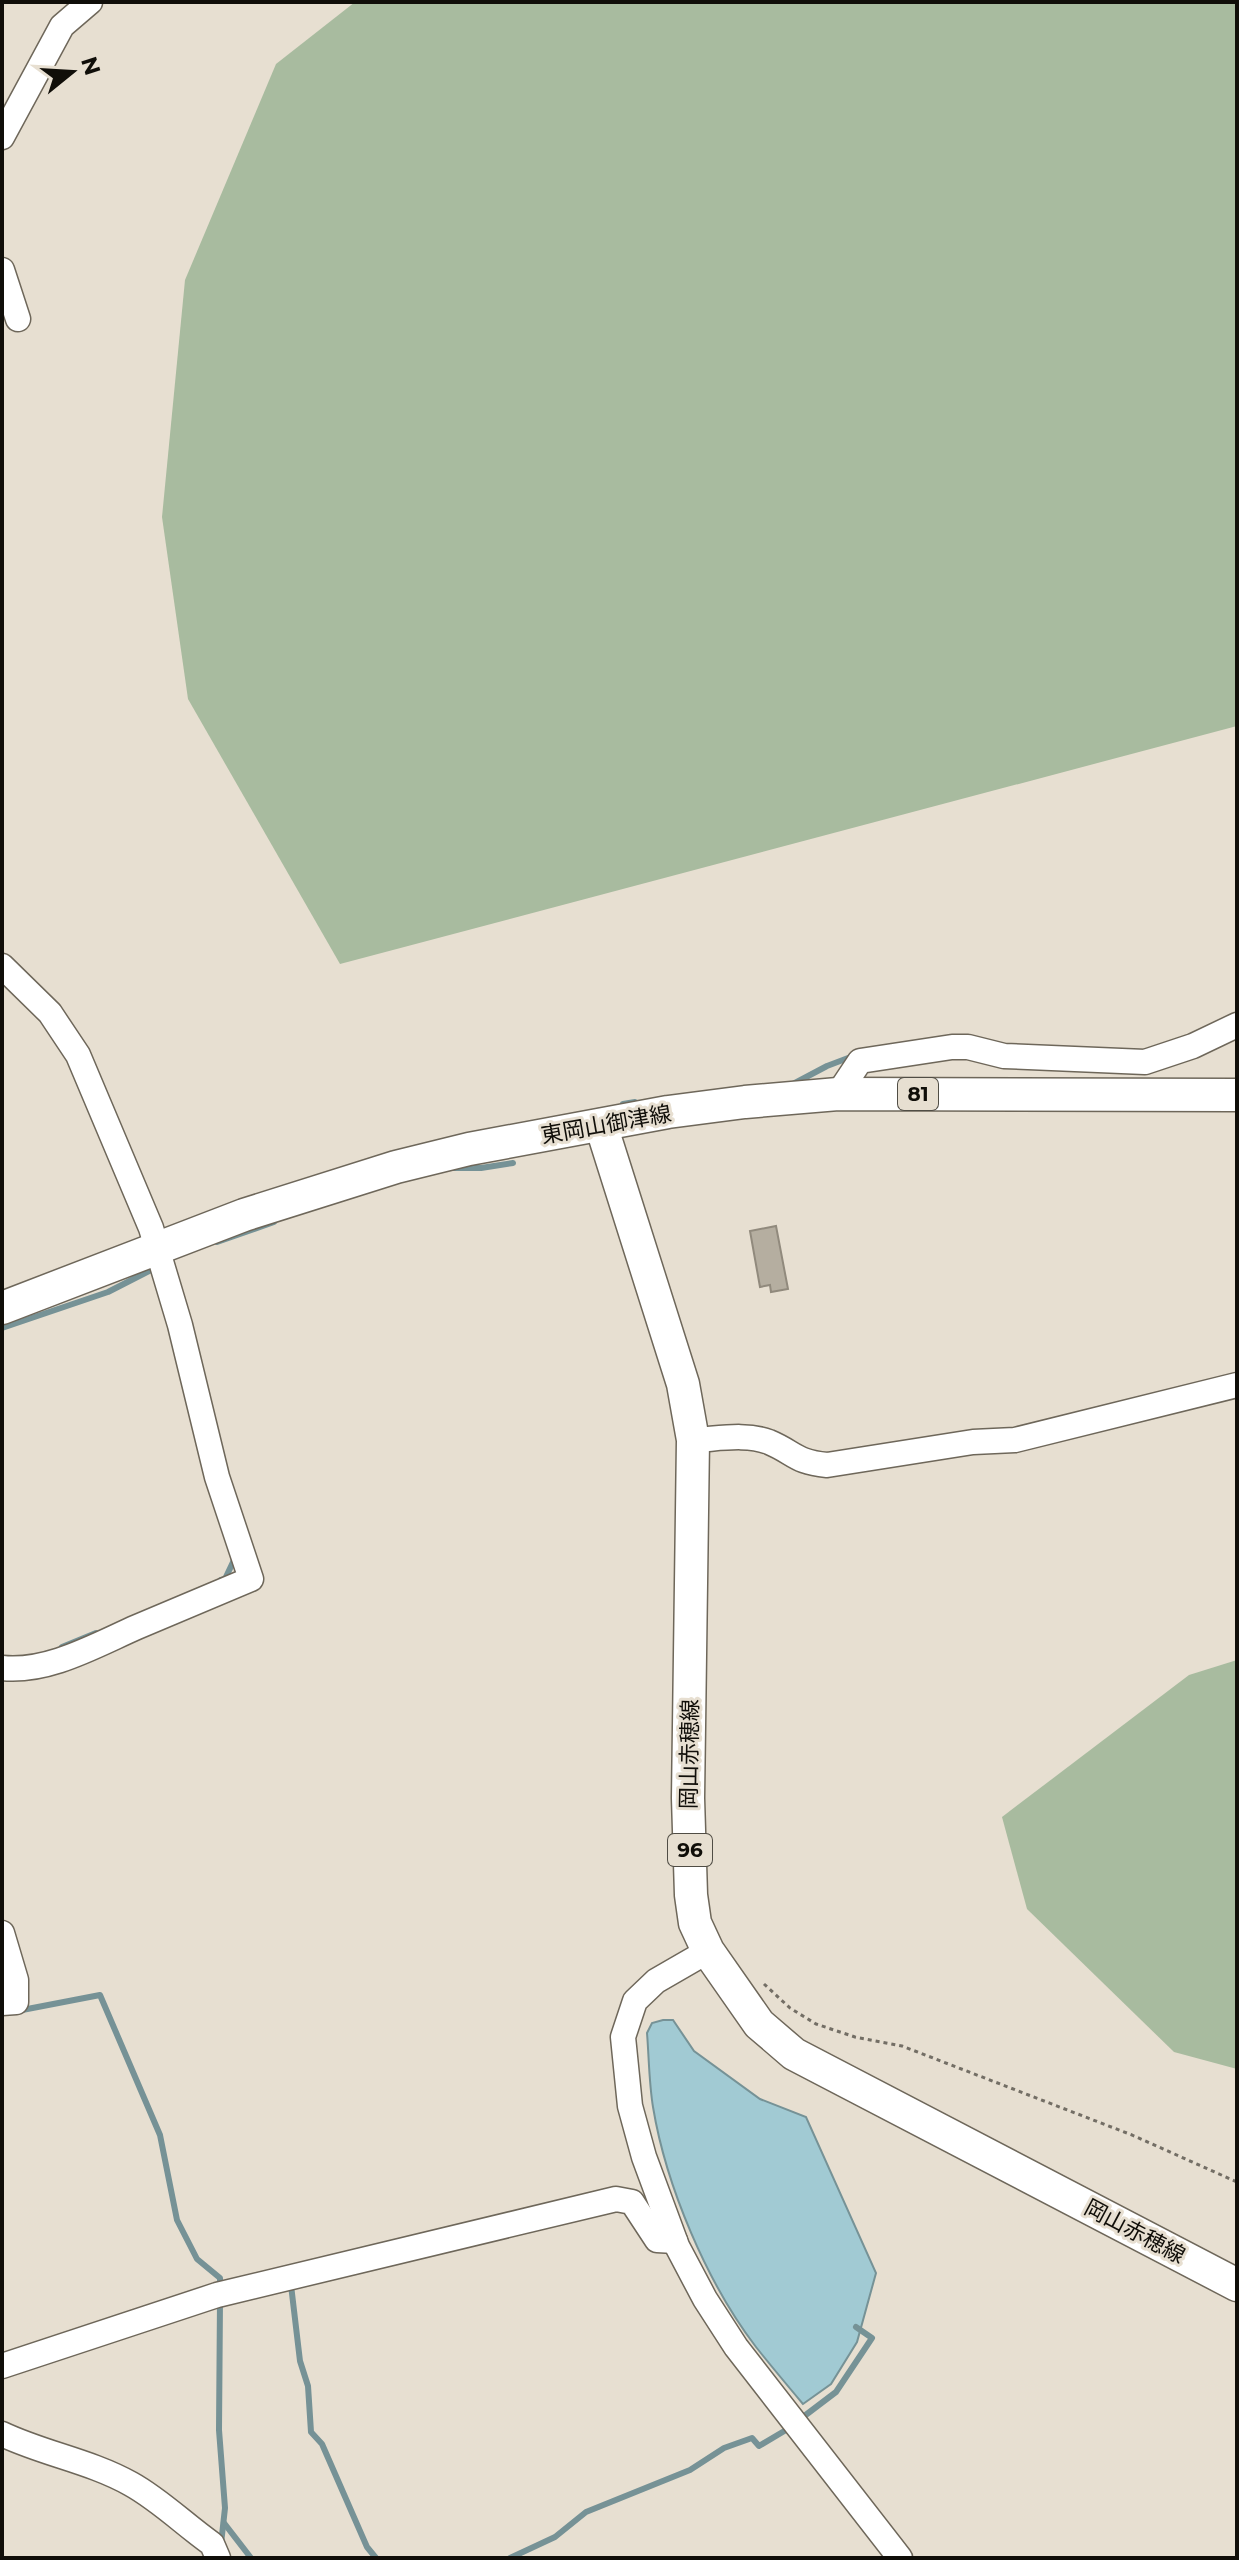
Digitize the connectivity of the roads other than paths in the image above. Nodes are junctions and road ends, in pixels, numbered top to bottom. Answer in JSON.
{"nodes":[{"id":1,"x":90,"y":2,"type":"edge"},
{"id":2,"x":2,"y":137,"type":"edge"},
{"id":3,"x":2,"y":270,"type":"edge"},
{"id":4,"x":18,"y":319,"type":"dead end"},
{"id":5,"x":2,"y":966,"type":"edge"},
{"id":6,"x":1237,"y":1025,"type":"edge"},
{"id":7,"x":838,"y":1094,"type":"junction"},
{"id":8,"x":1237,"y":1095,"type":"edge"},
{"id":9,"x":601,"y":1125,"type":"junction"},
{"id":10,"x":157,"y":1248,"type":"junction"},
{"id":11,"x":2,"y":1308,"type":"edge"},
{"id":12,"x":1237,"y":1385,"type":"edge"},
{"id":13,"x":693,"y":1440,"type":"junction"},
{"id":14,"x":2,"y":1668,"type":"edge"},
{"id":15,"x":2,"y":1933,"type":"edge"},
{"id":16,"x":708,"y":1951,"type":"junction"},
{"id":17,"x":2,"y":2003,"type":"edge"},
{"id":18,"x":675,"y":2241,"type":"junction"},
{"id":19,"x":1237,"y":2285,"type":"edge"},
{"id":20,"x":2,"y":2366,"type":"edge"},
{"id":21,"x":2,"y":2434,"type":"edge"},
{"id":22,"x":218,"y":2558,"type":"edge"},
{"id":23,"x":900,"y":2558,"type":"edge"}],
"edges":[{"from":1,"to":2,"type":"street"},
{"from":3,"to":4,"type":"street"},
{"from":5,"to":10,"type":"street"},
{"from":6,"to":7,"type":"street"},
{"from":7,"to":8,"type":"main road","name":"東岡山御津線","number":"81"},
{"from":7,"to":9,"type":"main road","name":"東岡山御津線","number":"81"},
{"from":9,"to":10,"type":"main road","name":"東岡山御津線","number":"81"},
{"from":9,"to":13,"type":"main road","name":"岡山赤穂線","number":"96"},
{"from":10,"to":11,"type":"main road","name":"東岡山御津線","number":"81"},
{"from":10,"to":14,"type":"street"},
{"from":12,"to":13,"type":"street"},
{"from":13,"to":16,"type":"main road","name":"岡山赤穂線","number":"96"},
{"from":15,"to":17,"type":"street"},
{"from":16,"to":18,"type":"street"},
{"from":16,"to":19,"type":"main road","name":"岡山赤穂線","number":"96"},
{"from":18,"to":20,"type":"street"},
{"from":18,"to":23,"type":"street"},
{"from":21,"to":22,"type":"street"}]}
